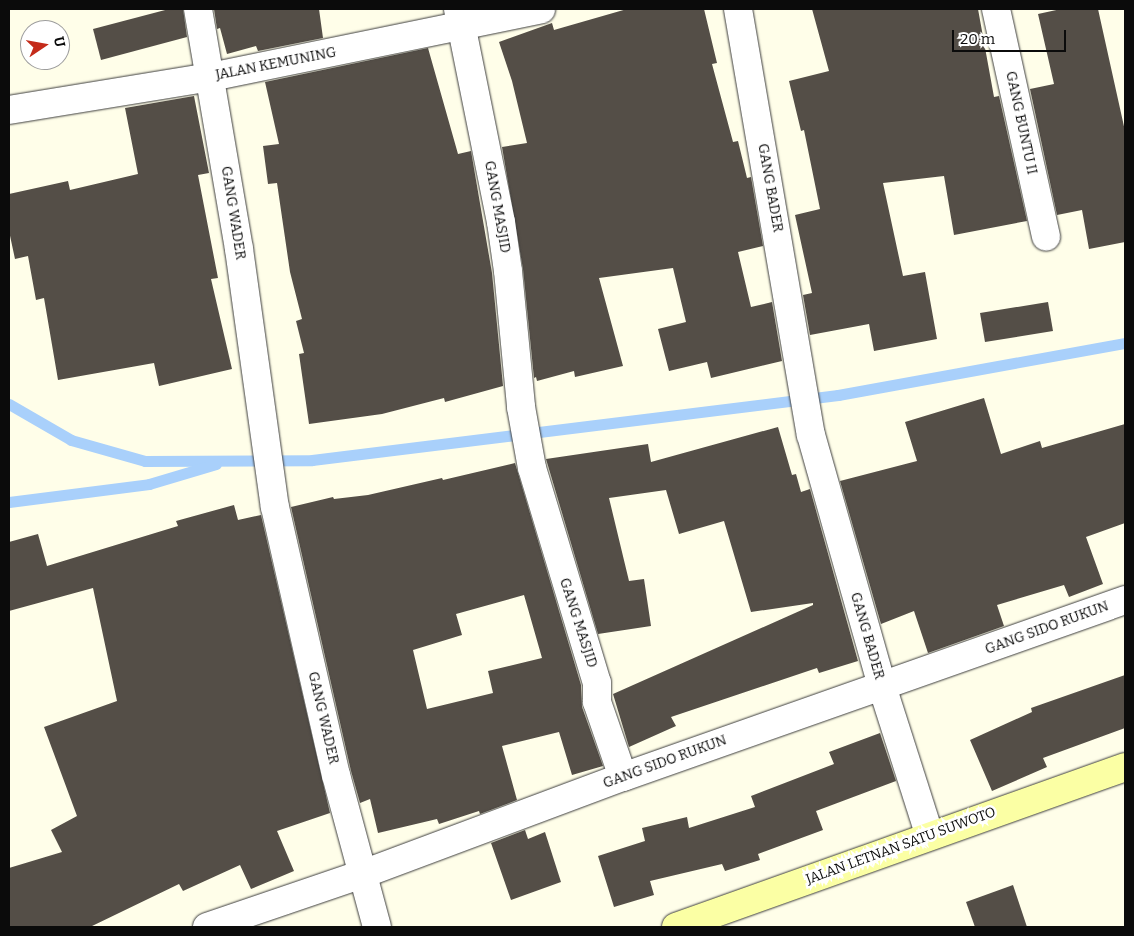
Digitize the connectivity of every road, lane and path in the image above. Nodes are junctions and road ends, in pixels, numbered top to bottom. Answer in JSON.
{"nodes":[{"id":1,"x":198,"y":9,"type":"edge"},
{"id":2,"x":541,"y":9,"type":"edge"},
{"id":3,"x":738,"y":9,"type":"edge"},
{"id":4,"x":996,"y":9,"type":"edge"},
{"id":5,"x":460,"y":16,"type":"edge"},
{"id":6,"x":211,"y":77,"type":"junction"},
{"id":7,"x":9,"y":110,"type":"edge"},
{"id":8,"x":1046,"y":238,"type":"dead end"},
{"id":9,"x":1125,"y":600,"type":"edge"},
{"id":10,"x":882,"y":686,"type":"junction"},
{"id":11,"x":1125,"y":766,"type":"edge"},
{"id":12,"x":623,"y":777,"type":"junction"},
{"id":13,"x":930,"y":836,"type":"junction"},
{"id":14,"x":363,"y":874,"type":"junction"},
{"id":15,"x":207,"y":927,"type":"edge"},
{"id":16,"x":377,"y":927,"type":"edge"},
{"id":17,"x":676,"y":927,"type":"edge"}],
"edges":[{"from":1,"to":6,"type":"street","name":"GANG WADER"},
{"from":2,"to":5,"type":"street","name":"JALAN KEMUNING"},
{"from":3,"to":10,"type":"street","name":"GANG BADER"},
{"from":4,"to":8,"type":"street","name":"GANG BUNTU II"},
{"from":5,"to":6,"type":"street","name":"JALAN KEMUNING"},
{"from":5,"to":12,"type":"street","name":"GANG MASJID"},
{"from":6,"to":7,"type":"street","name":"JALAN KEMUNING"},
{"from":6,"to":14,"type":"street","name":"GANG WADER"},
{"from":9,"to":10,"type":"street","name":"GANG SIDO RUKUN"},
{"from":10,"to":12,"type":"street","name":"GANG SIDO RUKUN"},
{"from":10,"to":13,"type":"street","name":"GANG BADER"},
{"from":11,"to":13,"type":"main road","name":"JALAN LETNAN SATU SUWOTO"},
{"from":12,"to":14,"type":"street","name":"GANG SIDO RUKUN"},
{"from":13,"to":17,"type":"main road","name":"JALAN LETNAN SATU SUWOTO"},
{"from":14,"to":15,"type":"street","name":"GANG SIDO RUKUN"},
{"from":14,"to":16,"type":"street","name":"GANG WADER"}]}
